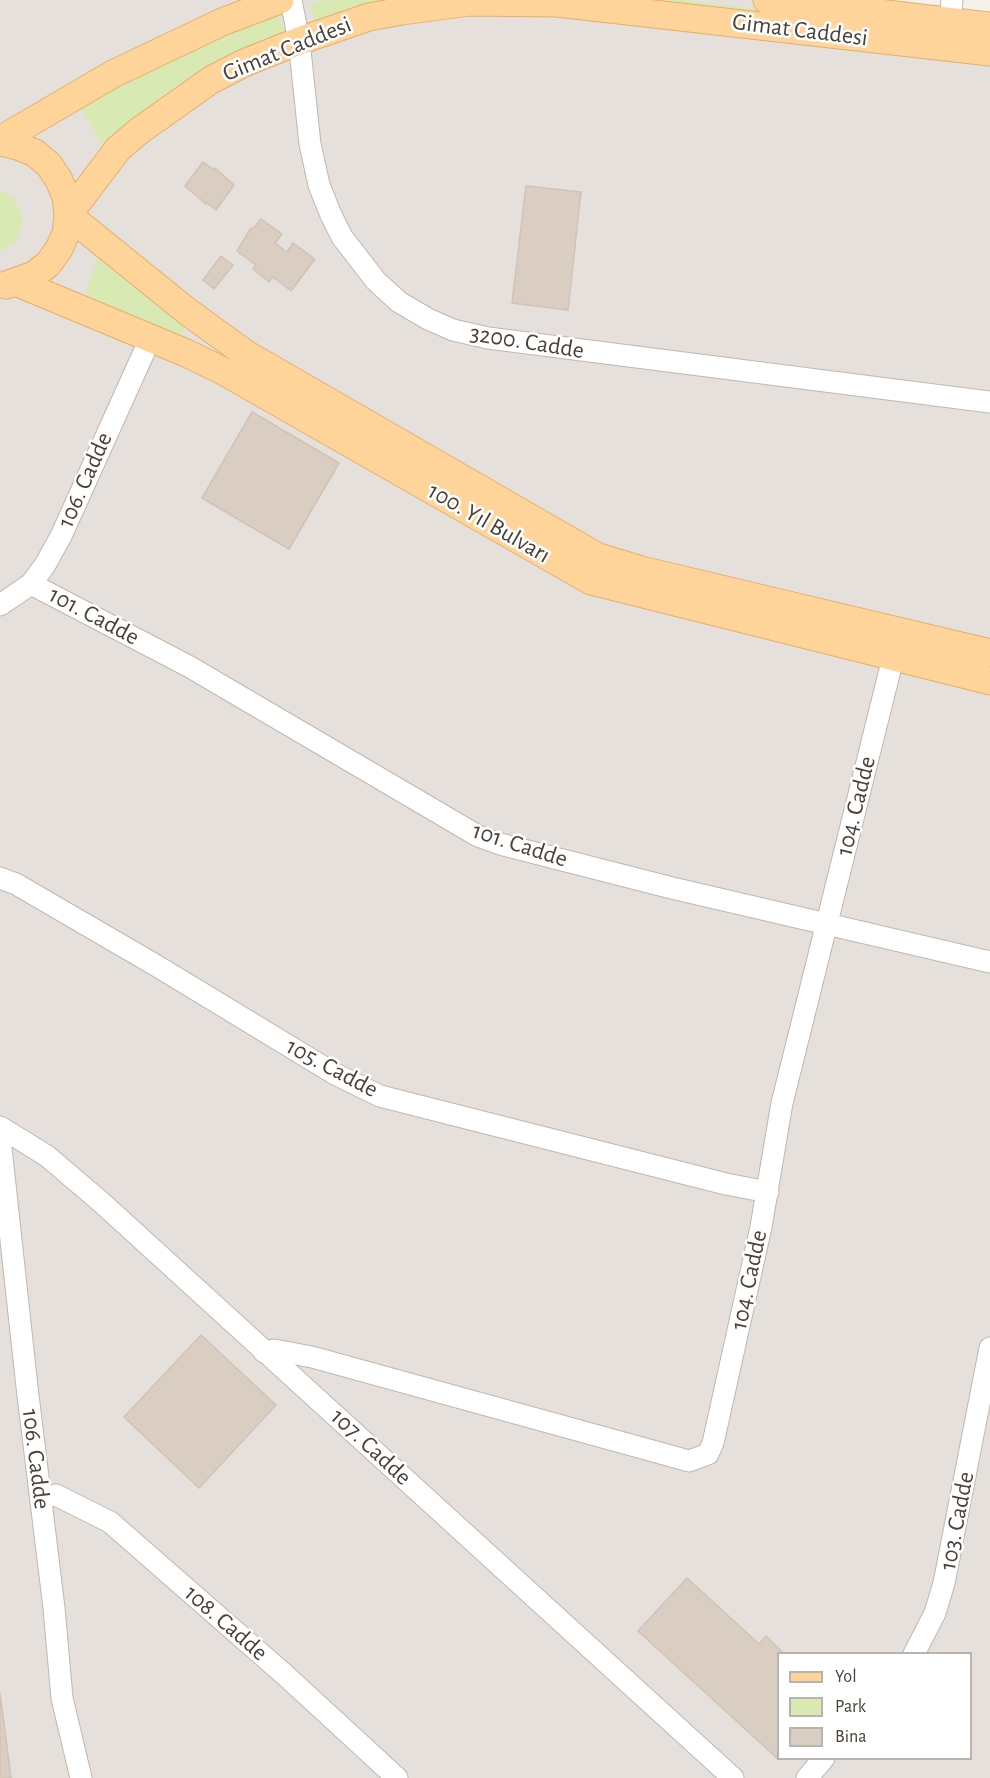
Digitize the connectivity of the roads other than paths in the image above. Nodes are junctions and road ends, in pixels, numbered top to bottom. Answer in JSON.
{"nodes":[{"id":1,"x":280,"y":0,"type":"edge"},
{"id":2,"x":291,"y":0,"type":"edge"},
{"id":3,"x":767,"y":0,"type":"edge"},
{"id":4,"x":469,"y":1,"type":"edge"},
{"id":5,"x":835,"y":21,"type":"junction"},
{"id":6,"x":950,"y":23,"type":"edge"},
{"id":7,"x":990,"y":26,"type":"edge"},
{"id":8,"x":299,"y":41,"type":"junction"},
{"id":9,"x":990,"y":52,"type":"edge"},
{"id":10,"x":0,"y":141,"type":"edge"},
{"id":11,"x":68,"y":214,"type":"junction"},
{"id":12,"x":9,"y":285,"type":"edge"},
{"id":13,"x":150,"y":339,"type":"junction"},
{"id":14,"x":990,"y":402,"type":"edge"},
{"id":15,"x":31,"y":584,"type":"junction"},
{"id":16,"x":0,"y":605,"type":"edge"},
{"id":17,"x":990,"y":653,"type":"edge"},
{"id":18,"x":893,"y":658,"type":"junction"},
{"id":19,"x":990,"y":681,"type":"edge"},
{"id":20,"x":0,"y":878,"type":"edge"},
{"id":21,"x":827,"y":924,"type":"junction"},
{"id":22,"x":990,"y":962,"type":"edge"},
{"id":23,"x":0,"y":1127,"type":"edge"},
{"id":24,"x":0,"y":1139,"type":"edge"},
{"id":25,"x":768,"y":1192,"type":"junction"},
{"id":26,"x":990,"y":1348,"type":"edge"},
{"id":27,"x":264,"y":1352,"type":"junction"},
{"id":28,"x":41,"y":1497,"type":"junction"},
{"id":29,"x":915,"y":1652,"type":"edge"},
{"id":30,"x":822,"y":1760,"type":"edge"},
{"id":31,"x":81,"y":1778,"type":"edge"},
{"id":32,"x":397,"y":1778,"type":"edge"},
{"id":33,"x":733,"y":1778,"type":"edge"},
{"id":34,"x":807,"y":1778,"type":"edge"}],
"edges":[{"from":1,"to":10,"type":"main road","name":"Gimat Caddesi"},
{"from":2,"to":8,"type":"street","name":"3200. Cadde"},
{"from":3,"to":5,"type":"main road","name":"Gimat Caddesi"},
{"from":4,"to":5,"type":"main road","name":"Gimat Caddesi"},
{"from":4,"to":8,"type":"main road","name":"Gimat Caddesi"},
{"from":5,"to":6,"type":"main road","name":"Gimat Caddesi"},
{"from":6,"to":7,"type":"main road","name":"Gimat Caddesi"},
{"from":6,"to":9,"type":"main road","name":"Gimat Caddesi"},
{"from":8,"to":11,"type":"main road","name":"Gimat Caddesi"},
{"from":8,"to":14,"type":"street","name":"3200. Cadde"},
{"from":10,"to":11,"type":"main road","name":"Gimat Caddesi"},
{"from":11,"to":12,"type":"main road","name":"Gimat Caddesi"},
{"from":11,"to":17,"type":"main road","name":"100. Yıl Bulvarı"},
{"from":12,"to":13,"type":"main road","name":"100. Yıl Bulvarı"},
{"from":13,"to":15,"type":"street","name":"106. Cadde"},
{"from":13,"to":18,"type":"main road","name":"100. Yıl Bulvarı"},
{"from":15,"to":16,"type":"street","name":"106. Cadde"},
{"from":15,"to":21,"type":"street","name":"101. Cadde"},
{"from":18,"to":19,"type":"main road","name":"100. Yıl Bulvarı"},
{"from":18,"to":21,"type":"street","name":"104. Cadde"},
{"from":20,"to":25,"type":"street","name":"105. Cadde"},
{"from":21,"to":22,"type":"street","name":"101. Cadde"},
{"from":21,"to":25,"type":"street","name":"104. Cadde"},
{"from":23,"to":27,"type":"street","name":"107. Cadde"},
{"from":24,"to":28,"type":"street","name":"106. Cadde"},
{"from":25,"to":27,"type":"street","name":"104. Cadde"},
{"from":26,"to":29,"type":"street","name":"103. Cadde"},
{"from":27,"to":33,"type":"street","name":"107. Cadde"},
{"from":28,"to":31,"type":"street","name":"106. Cadde"},
{"from":28,"to":32,"type":"street","name":"108. Cadde"},
{"from":30,"to":34,"type":"street"}]}
